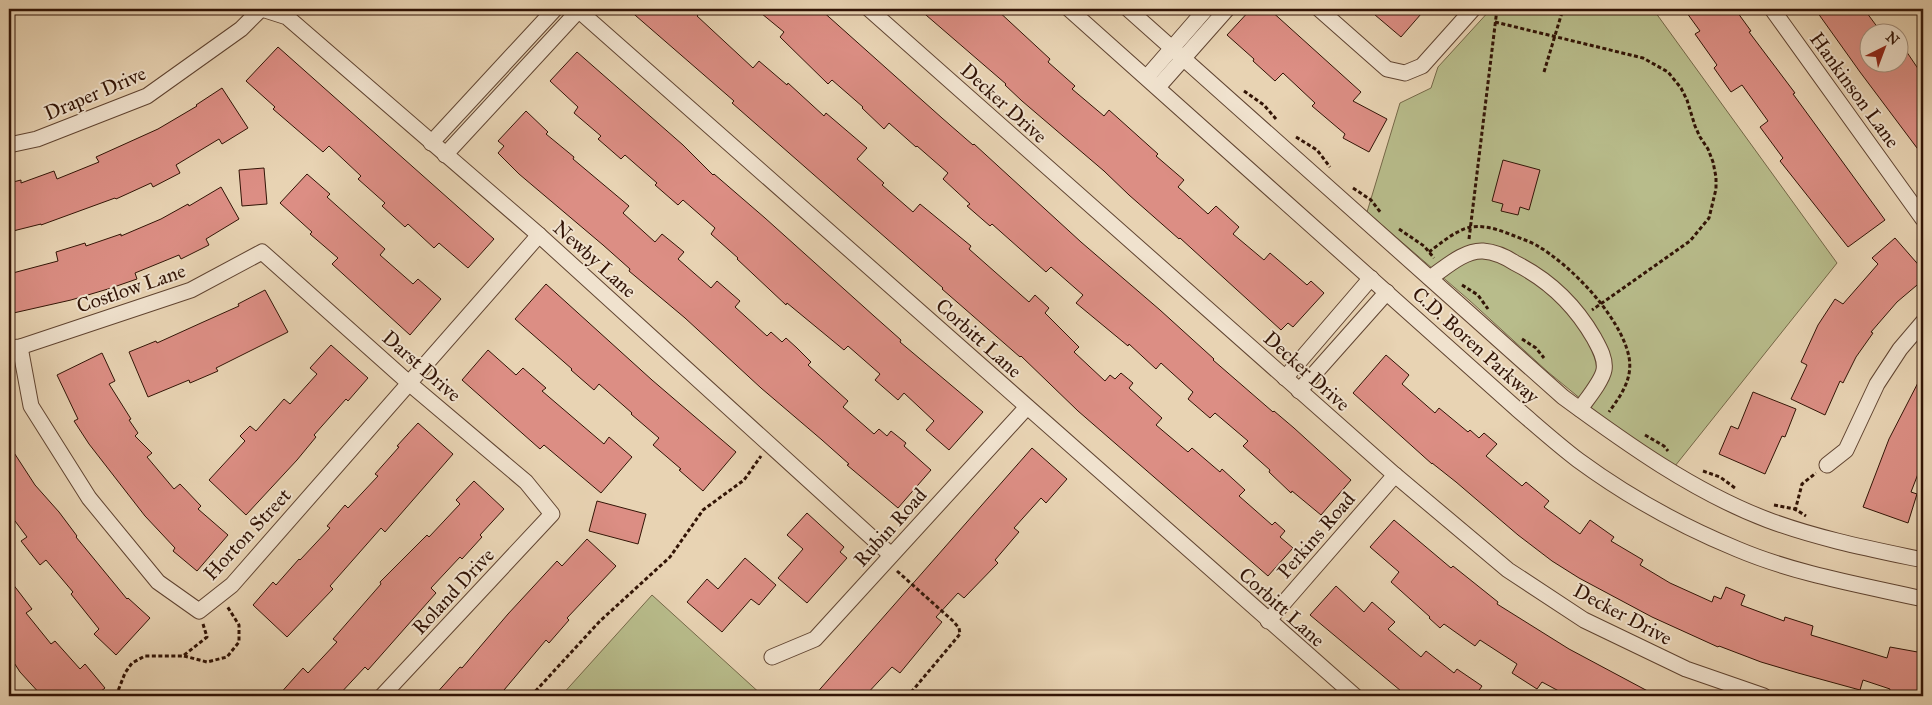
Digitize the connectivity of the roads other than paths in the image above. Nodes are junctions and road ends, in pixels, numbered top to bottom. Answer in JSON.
{"nodes":[{"id":1,"x":261,"y":9,"type":"edge"},
{"id":2,"x":555,"y":9,"type":"edge"},
{"id":3,"x":579,"y":9,"type":"edge"},
{"id":4,"x":869,"y":9,"type":"edge"},
{"id":5,"x":1069,"y":9,"type":"edge"},
{"id":6,"x":1128,"y":9,"type":"edge"},
{"id":7,"x":1206,"y":9,"type":"edge"},
{"id":8,"x":1227,"y":9,"type":"edge"},
{"id":9,"x":1319,"y":9,"type":"edge"},
{"id":10,"x":1473,"y":9,"type":"edge"},
{"id":11,"x":1772,"y":9,"type":"edge"},
{"id":12,"x":1172,"y":48,"type":"junction"},
{"id":13,"x":1183,"y":58,"type":"junction"},
{"id":14,"x":1152,"y":82,"type":"junction"},
{"id":15,"x":431,"y":143,"type":"junction"},
{"id":16,"x":9,"y":145,"type":"edge"},
{"id":17,"x":445,"y":156,"type":"junction"},
{"id":18,"x":1923,"y":219,"type":"edge"},
{"id":19,"x":539,"y":235,"type":"junction"},
{"id":20,"x":262,"y":252,"type":"joint"},
{"id":21,"x":1371,"y":278,"type":"junction"},
{"id":22,"x":1430,"y":278,"type":"junction"},
{"id":23,"x":1386,"y":292,"type":"junction"},
{"id":24,"x":1923,"y":322,"type":"edge"},
{"id":25,"x":14,"y":348,"type":"edge"},
{"id":26,"x":1285,"y":378,"type":"junction"},
{"id":27,"x":410,"y":384,"type":"junction"},
{"id":28,"x":1299,"y":391,"type":"junction"},
{"id":29,"x":1584,"y":404,"type":"junction"},
{"id":30,"x":1027,"y":407,"type":"junction"},
{"id":31,"x":1827,"y":465,"type":"road end"},
{"id":32,"x":1395,"y":475,"type":"junction"},
{"id":33,"x":552,"y":514,"type":"joint"},
{"id":34,"x":891,"y":555,"type":"junction"},
{"id":35,"x":1923,"y":560,"type":"edge"},
{"id":36,"x":1923,"y":599,"type":"edge"},
{"id":37,"x":1268,"y":621,"type":"junction"},
{"id":38,"x":772,"y":657,"type":"dead end"},
{"id":39,"x":382,"y":696,"type":"edge"},
{"id":40,"x":1355,"y":696,"type":"edge"},
{"id":41,"x":1764,"y":696,"type":"edge"}],
"edges":[{"from":1,"to":15,"type":"street","name":"Newby Lane"},
{"from":1,"to":16,"type":"street","name":"Draper Drive"},
{"from":2,"to":15,"type":"street"},
{"from":3,"to":17,"type":"street"},
{"from":3,"to":30,"type":"street","name":"Corbitt Lane"},
{"from":4,"to":26,"type":"street","name":"Decker Drive"},
{"from":5,"to":14,"type":"street","name":"C.D. Boren Parkway"},
{"from":6,"to":12,"type":"street","name":"C.D. Boren Parkway"},
{"from":7,"to":12,"type":"street"},
{"from":8,"to":13,"type":"street"},
{"from":9,"to":10,"type":"street"},
{"from":11,"to":18,"type":"street","name":"Hankinson Lane"},
{"from":12,"to":13,"type":"street","name":"C.D. Boren Parkway"},
{"from":12,"to":14,"type":"street"},
{"from":13,"to":14,"type":"street"},
{"from":13,"to":22,"type":"street","name":"C.D. Boren Parkway"},
{"from":14,"to":21,"type":"street","name":"C.D. Boren Parkway"},
{"from":15,"to":17,"type":"street","name":"Newby Lane"},
{"from":17,"to":19,"type":"street","name":"Newby Lane"},
{"from":19,"to":27,"type":"street","name":"Horton Street"},
{"from":19,"to":34,"type":"street","name":"Newby Lane"},
{"from":20,"to":25,"type":"street","name":"Costlow Lane"},
{"from":20,"to":27,"type":"street","name":"Darst Drive"},
{"from":21,"to":23,"type":"street","name":"C.D. Boren Parkway"},
{"from":21,"to":26,"type":"street"},
{"from":22,"to":29,"type":"street","name":"C.D. Boren Parkway"},
{"from":22,"to":29,"type":"street"},
{"from":23,"to":28,"type":"street"},
{"from":23,"to":36,"type":"street","name":"C.D. Boren Parkway"},
{"from":24,"to":31,"type":"street"},
{"from":25,"to":27,"type":"street","name":"Horton Street"},
{"from":26,"to":28,"type":"street","name":"Decker Drive"},
{"from":27,"to":33,"type":"street","name":"Darst Drive"},
{"from":28,"to":32,"type":"street","name":"Decker Drive"},
{"from":29,"to":35,"type":"street","name":"C.D. Boren Parkway"},
{"from":30,"to":34,"type":"street","name":"Rubin Road"},
{"from":30,"to":37,"type":"street","name":"Corbitt Lane"},
{"from":32,"to":37,"type":"street","name":"Perkins Road"},
{"from":32,"to":41,"type":"street","name":"Decker Drive"},
{"from":33,"to":39,"type":"street","name":"Roland Drive"},
{"from":34,"to":38,"type":"street","name":"Rubin Road"},
{"from":37,"to":40,"type":"street","name":"Corbitt Lane"}]}
